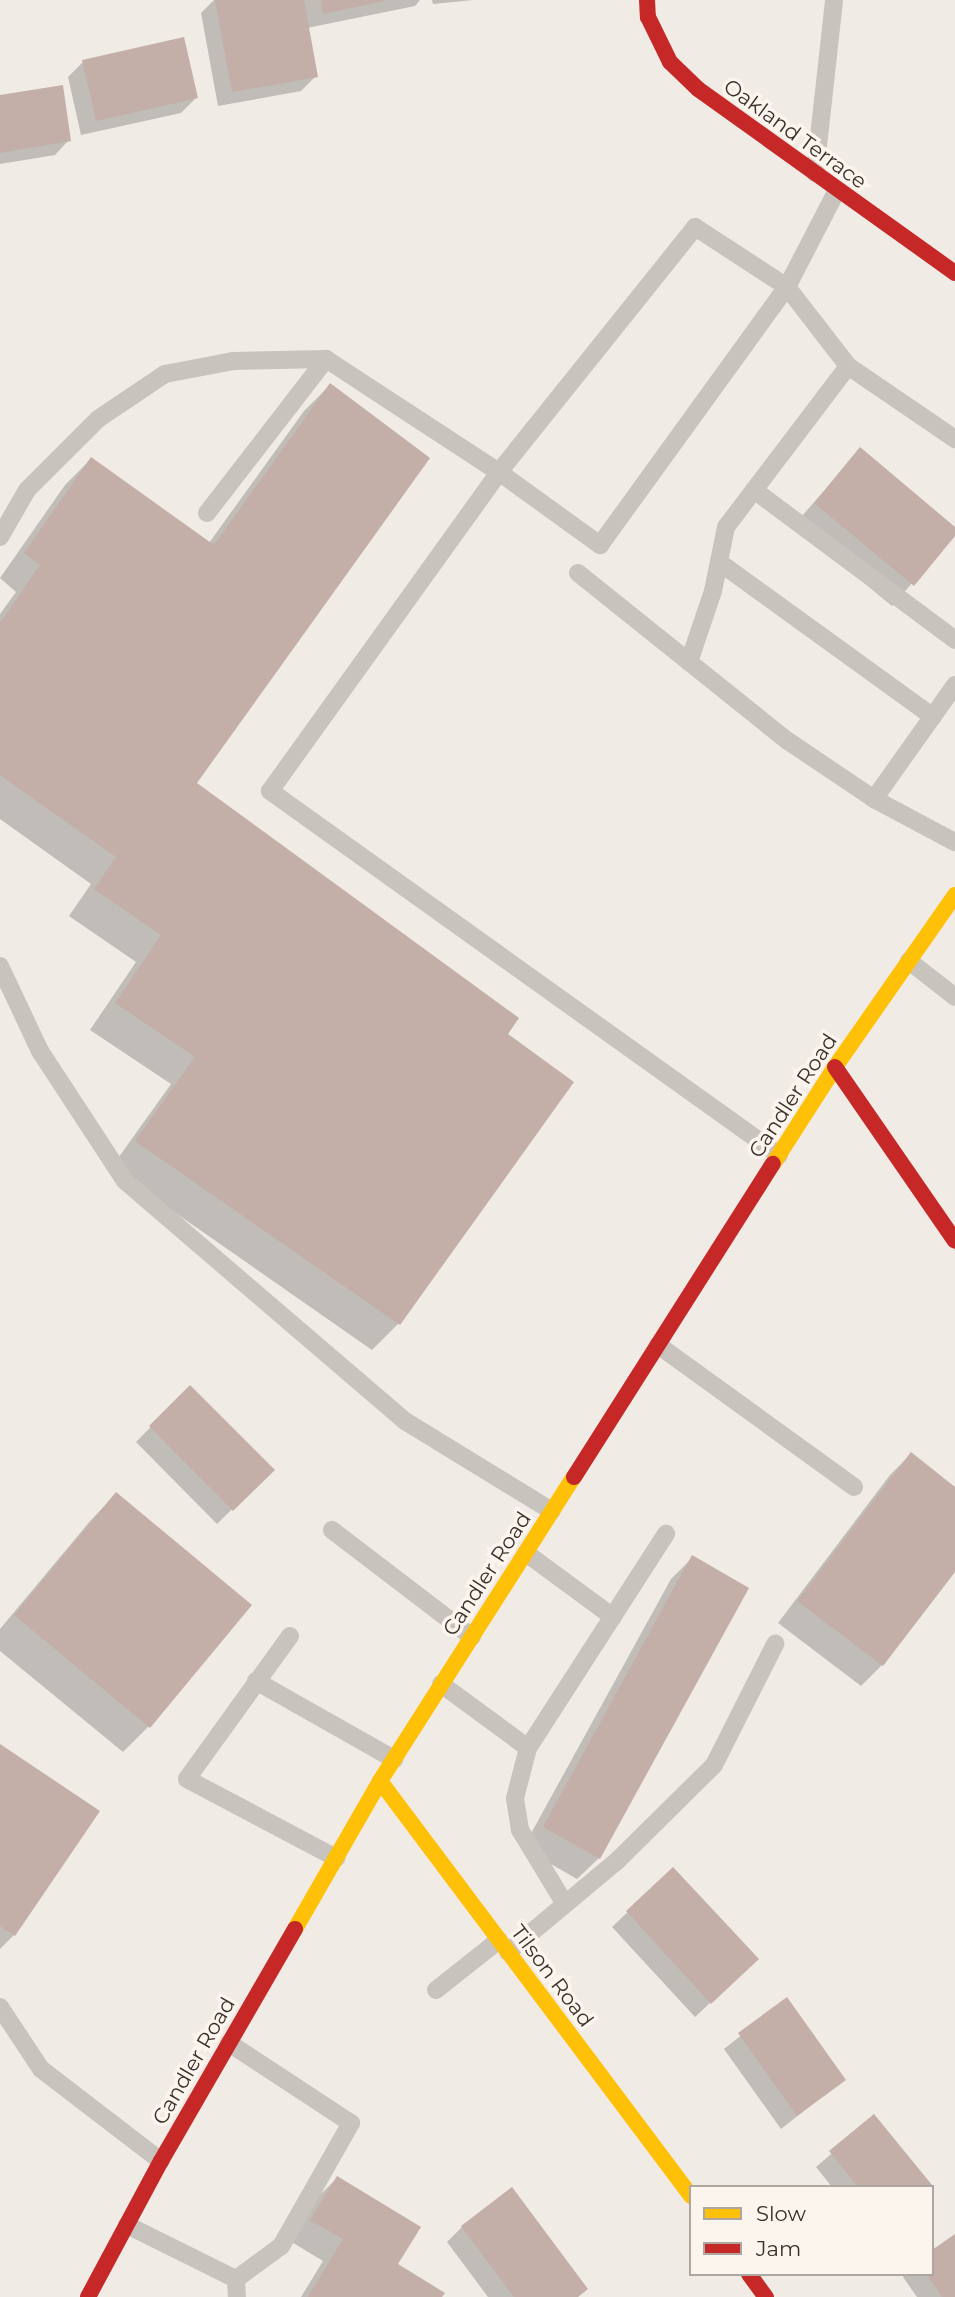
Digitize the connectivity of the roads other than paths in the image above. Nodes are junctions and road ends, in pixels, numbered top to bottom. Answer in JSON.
{"nodes":[{"id":1,"x":647,"y":0,"type":"edge"},
{"id":2,"x":834,"y":0,"type":"edge"},
{"id":3,"x":814,"y":173,"type":"junction"},
{"id":4,"x":837,"y":190,"type":"junction"},
{"id":5,"x":955,"y":273,"type":"edge"},
{"id":6,"x":787,"y":287,"type":"junction"},
{"id":7,"x":327,"y":359,"type":"junction"},
{"id":8,"x":848,"y":366,"type":"junction"},
{"id":9,"x":955,"y":439,"type":"edge"},
{"id":10,"x":499,"y":472,"type":"junction"},
{"id":11,"x":754,"y":490,"type":"junction"},
{"id":12,"x":207,"y":513,"type":"dead end"},
{"id":13,"x":0,"y":537,"type":"edge"},
{"id":14,"x":719,"y":562,"type":"junction"},
{"id":15,"x":578,"y":573,"type":"dead end"},
{"id":16,"x":955,"y":640,"type":"edge"},
{"id":17,"x":689,"y":662,"type":"junction"},
{"id":18,"x":955,"y":685,"type":"edge"},
{"id":19,"x":933,"y":717,"type":"junction"},
{"id":20,"x":874,"y":799,"type":"junction"},
{"id":21,"x":955,"y":842,"type":"edge"},
{"id":22,"x":955,"y":895,"type":"edge"},
{"id":23,"x":909,"y":961,"type":"junction"},
{"id":24,"x":0,"y":966,"type":"edge"},
{"id":25,"x":955,"y":997,"type":"edge"},
{"id":26,"x":835,"y":1067,"type":"junction"},
{"id":27,"x":779,"y":1155,"type":"junction"},
{"id":28,"x":948,"y":1214,"type":"edge"},
{"id":29,"x":955,"y":1241,"type":"edge"},
{"id":30,"x":658,"y":1345,"type":"junction"},
{"id":31,"x":854,"y":1487,"type":"dead end"},
{"id":32,"x":552,"y":1511,"type":"junction"},
{"id":33,"x":332,"y":1530,"type":"dead end"},
{"id":34,"x":666,"y":1534,"type":"dead end"},
{"id":35,"x":526,"y":1553,"type":"junction"},
{"id":36,"x":613,"y":1617,"type":"junction"},
{"id":37,"x":290,"y":1636,"type":"dead end"},
{"id":38,"x":472,"y":1637,"type":"junction"},
{"id":39,"x":775,"y":1644,"type":"dead end"},
{"id":40,"x":256,"y":1681,"type":"junction"},
{"id":41,"x":441,"y":1684,"type":"junction"},
{"id":42,"x":528,"y":1748,"type":"junction"},
{"id":43,"x":394,"y":1759,"type":"junction"},
{"id":44,"x":380,"y":1781,"type":"junction"},
{"id":45,"x":336,"y":1858,"type":"junction"},
{"id":46,"x":565,"y":1905,"type":"junction"},
{"id":47,"x":503,"y":1946,"type":"junction"},
{"id":48,"x":436,"y":1990,"type":"dead end"},
{"id":49,"x":0,"y":2007,"type":"edge"},
{"id":50,"x":229,"y":2043,"type":"junction"},
{"id":51,"x":161,"y":2161,"type":"junction"},
{"id":52,"x":689,"y":2193,"type":"edge"},
{"id":53,"x":127,"y":2225,"type":"junction"},
{"id":54,"x":750,"y":2276,"type":"edge"},
{"id":55,"x":236,"y":2279,"type":"junction"},
{"id":56,"x":88,"y":2297,"type":"edge"},
{"id":57,"x":237,"y":2297,"type":"edge"},
{"id":58,"x":766,"y":2297,"type":"edge"}],
"edges":[{"from":1,"to":3,"type":"main road","name":"Oakland Terrace"},
{"from":2,"to":3,"type":"lane"},
{"from":3,"to":4,"type":"main road","name":"Oakland Terrace"},
{"from":4,"to":5,"type":"main road","name":"Oakland Terrace"},
{"from":4,"to":6,"type":"lane"},
{"from":6,"to":8,"type":"lane"},
{"from":6,"to":10,"type":"lane"},
{"from":6,"to":10,"type":"lane"},
{"from":7,"to":10,"type":"lane"},
{"from":7,"to":12,"type":"lane"},
{"from":7,"to":13,"type":"lane"},
{"from":8,"to":9,"type":"lane"},
{"from":8,"to":11,"type":"lane"},
{"from":10,"to":27,"type":"lane"},
{"from":11,"to":14,"type":"lane"},
{"from":11,"to":16,"type":"lane"},
{"from":14,"to":17,"type":"lane"},
{"from":14,"to":19,"type":"lane"},
{"from":15,"to":17,"type":"lane"},
{"from":17,"to":20,"type":"lane"},
{"from":18,"to":19,"type":"lane"},
{"from":19,"to":20,"type":"lane"},
{"from":20,"to":21,"type":"lane"},
{"from":22,"to":23,"type":"main road","name":"Candler Road"},
{"from":23,"to":25,"type":"lane"},
{"from":23,"to":26,"type":"main road","name":"Candler Road"},
{"from":24,"to":32,"type":"lane"},
{"from":26,"to":27,"type":"main road","name":"Candler Road"},
{"from":26,"to":28,"type":"main road"},
{"from":27,"to":30,"type":"main road","name":"Candler Road"},
{"from":28,"to":29,"type":"main road"},
{"from":30,"to":31,"type":"lane"},
{"from":30,"to":32,"type":"main road","name":"Candler Road"},
{"from":32,"to":35,"type":"main road","name":"Candler Road"},
{"from":33,"to":38,"type":"lane"},
{"from":34,"to":36,"type":"lane"},
{"from":35,"to":36,"type":"lane"},
{"from":35,"to":38,"type":"main road","name":"Candler Road"},
{"from":36,"to":42,"type":"lane"},
{"from":37,"to":40,"type":"lane"},
{"from":38,"to":41,"type":"main road","name":"Candler Road"},
{"from":39,"to":46,"type":"lane"},
{"from":40,"to":43,"type":"lane"},
{"from":40,"to":45,"type":"lane"},
{"from":41,"to":42,"type":"lane"},
{"from":41,"to":43,"type":"main road","name":"Candler Road"},
{"from":42,"to":46,"type":"lane"},
{"from":43,"to":44,"type":"main road","name":"Candler Road"},
{"from":44,"to":45,"type":"main road","name":"Candler Road"},
{"from":44,"to":47,"type":"main road","name":"Tilson Road"},
{"from":45,"to":50,"type":"main road","name":"Candler Road"},
{"from":46,"to":47,"type":"lane"},
{"from":47,"to":48,"type":"lane"},
{"from":47,"to":52,"type":"main road","name":"Tilson Road"},
{"from":49,"to":51,"type":"lane"},
{"from":50,"to":51,"type":"main road","name":"Candler Road"},
{"from":50,"to":55,"type":"lane"},
{"from":51,"to":53,"type":"main road","name":"Candler Road"},
{"from":53,"to":55,"type":"lane"},
{"from":53,"to":56,"type":"main road","name":"Candler Road"},
{"from":54,"to":58,"type":"main road"},
{"from":55,"to":57,"type":"lane"}]}
